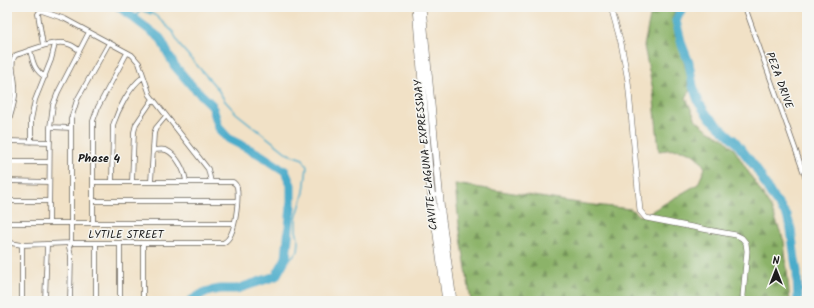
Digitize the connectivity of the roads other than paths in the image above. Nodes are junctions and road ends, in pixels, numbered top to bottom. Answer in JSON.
{"nodes":[{"id":1,"x":416,"y":7,"type":"edge"},
{"id":2,"x":422,"y":7,"type":"edge"},
{"id":3,"x":611,"y":7,"type":"edge"},
{"id":4,"x":745,"y":7,"type":"edge"},
{"id":5,"x":89,"y":32,"type":"junction"},
{"id":6,"x":109,"y":43,"type":"junction"},
{"id":7,"x":55,"y":44,"type":"junction"},
{"id":8,"x":43,"y":46,"type":"junction"},
{"id":9,"x":30,"y":50,"type":"junction"},
{"id":10,"x":79,"y":50,"type":"junction"},
{"id":11,"x":127,"y":52,"type":"junction"},
{"id":12,"x":143,"y":76,"type":"junction"},
{"id":13,"x":45,"y":77,"type":"junction"},
{"id":14,"x":153,"y":99,"type":"junction"},
{"id":15,"x":166,"y":116,"type":"junction"},
{"id":16,"x":50,"y":127,"type":"junction"},
{"id":17,"x":7,"y":128,"type":"edge"},
{"id":18,"x":71,"y":128,"type":"junction"},
{"id":19,"x":7,"y":141,"type":"edge"},
{"id":20,"x":31,"y":142,"type":"junction"},
{"id":21,"x":50,"y":142,"type":"junction"},
{"id":22,"x":153,"y":150,"type":"junction"},
{"id":23,"x":7,"y":162,"type":"edge"},
{"id":24,"x":49,"y":162,"type":"junction"},
{"id":25,"x":7,"y":181,"type":"edge"},
{"id":26,"x":49,"y":182,"type":"junction"},
{"id":27,"x":93,"y":182,"type":"junction"},
{"id":28,"x":112,"y":182,"type":"junction"},
{"id":29,"x":132,"y":182,"type":"junction"},
{"id":30,"x":151,"y":182,"type":"junction"},
{"id":31,"x":186,"y":182,"type":"junction"},
{"id":32,"x":211,"y":182,"type":"junction"},
{"id":33,"x":807,"y":182,"type":"edge"},
{"id":34,"x":7,"y":201,"type":"edge"},
{"id":35,"x":49,"y":201,"type":"junction"},
{"id":36,"x":93,"y":201,"type":"junction"},
{"id":37,"x":237,"y":202,"type":"junction"},
{"id":38,"x":49,"y":222,"type":"junction"},
{"id":39,"x":71,"y":222,"type":"junction"},
{"id":40,"x":93,"y":222,"type":"junction"},
{"id":41,"x":7,"y":223,"type":"edge"},
{"id":42,"x":234,"y":223,"type":"junction"},
{"id":43,"x":7,"y":239,"type":"edge"},
{"id":44,"x":71,"y":243,"type":"junction"},
{"id":45,"x":96,"y":243,"type":"junction"},
{"id":46,"x":120,"y":243,"type":"junction"},
{"id":47,"x":143,"y":244,"type":"junction"},
{"id":48,"x":22,"y":245,"type":"junction"},
{"id":49,"x":46,"y":245,"type":"junction"},
{"id":50,"x":22,"y":301,"type":"edge"},
{"id":51,"x":46,"y":301,"type":"edge"},
{"id":52,"x":70,"y":301,"type":"edge"},
{"id":53,"x":96,"y":301,"type":"edge"},
{"id":54,"x":120,"y":301,"type":"edge"},
{"id":55,"x":143,"y":301,"type":"edge"},
{"id":56,"x":446,"y":301,"type":"edge"},
{"id":57,"x":453,"y":301,"type":"edge"},
{"id":58,"x":744,"y":301,"type":"edge"}],
"edges":[{"from":1,"to":56,"type":"highway","name":"CAVITE–LAGUNA EXPRESSWAY"},
{"from":2,"to":57,"type":"highway","name":"CAVITE–LAGUNA EXPRESSWAY"},
{"from":3,"to":58,"type":"street"},
{"from":4,"to":33,"type":"street","name":"PEZA DRIVE"},
{"from":5,"to":6,"type":"street"},
{"from":5,"to":8,"type":"street"},
{"from":5,"to":10,"type":"street"},
{"from":6,"to":11,"type":"street"},
{"from":6,"to":18,"type":"street"},
{"from":7,"to":8,"type":"street"},
{"from":7,"to":10,"type":"street"},
{"from":7,"to":13,"type":"street"},
{"from":8,"to":9,"type":"street"},
{"from":9,"to":13,"type":"street"},
{"from":9,"to":17,"type":"street"},
{"from":10,"to":16,"type":"street"},
{"from":11,"to":12,"type":"street"},
{"from":11,"to":27,"type":"street"},
{"from":12,"to":14,"type":"street"},
{"from":12,"to":28,"type":"street"},
{"from":13,"to":20,"type":"street"},
{"from":14,"to":15,"type":"street"},
{"from":14,"to":29,"type":"street"},
{"from":15,"to":22,"type":"street"},
{"from":15,"to":32,"type":"street"},
{"from":16,"to":18,"type":"street"},
{"from":16,"to":21,"type":"street"},
{"from":18,"to":39,"type":"street"},
{"from":19,"to":20,"type":"street"},
{"from":20,"to":21,"type":"street"},
{"from":21,"to":24,"type":"street"},
{"from":22,"to":30,"type":"street"},
{"from":22,"to":31,"type":"street"},
{"from":23,"to":24,"type":"street"},
{"from":24,"to":26,"type":"street"},
{"from":25,"to":26,"type":"street"},
{"from":26,"to":35,"type":"street"},
{"from":27,"to":28,"type":"street"},
{"from":27,"to":36,"type":"street"},
{"from":28,"to":29,"type":"street"},
{"from":29,"to":30,"type":"street"},
{"from":30,"to":31,"type":"street"},
{"from":31,"to":32,"type":"street"},
{"from":32,"to":37,"type":"street"},
{"from":34,"to":35,"type":"street"},
{"from":35,"to":38,"type":"street"},
{"from":36,"to":37,"type":"street"},
{"from":36,"to":40,"type":"street"},
{"from":37,"to":42,"type":"street"},
{"from":38,"to":39,"type":"street"},
{"from":38,"to":41,"type":"street"},
{"from":39,"to":40,"type":"street"},
{"from":39,"to":44,"type":"street"},
{"from":40,"to":42,"type":"street"},
{"from":42,"to":47,"type":"street","name":"LYTILE STREET"},
{"from":43,"to":48,"type":"street","name":"LYTILE STREET"},
{"from":44,"to":45,"type":"street","name":"LYTILE STREET"},
{"from":44,"to":49,"type":"street","name":"LYTILE STREET"},
{"from":44,"to":52,"type":"street"},
{"from":45,"to":46,"type":"street","name":"LYTILE STREET"},
{"from":45,"to":53,"type":"street"},
{"from":46,"to":47,"type":"street","name":"LYTILE STREET"},
{"from":46,"to":54,"type":"street"},
{"from":47,"to":55,"type":"street"},
{"from":48,"to":49,"type":"street","name":"LYTILE STREET"},
{"from":48,"to":50,"type":"street"},
{"from":49,"to":51,"type":"street"}]}
